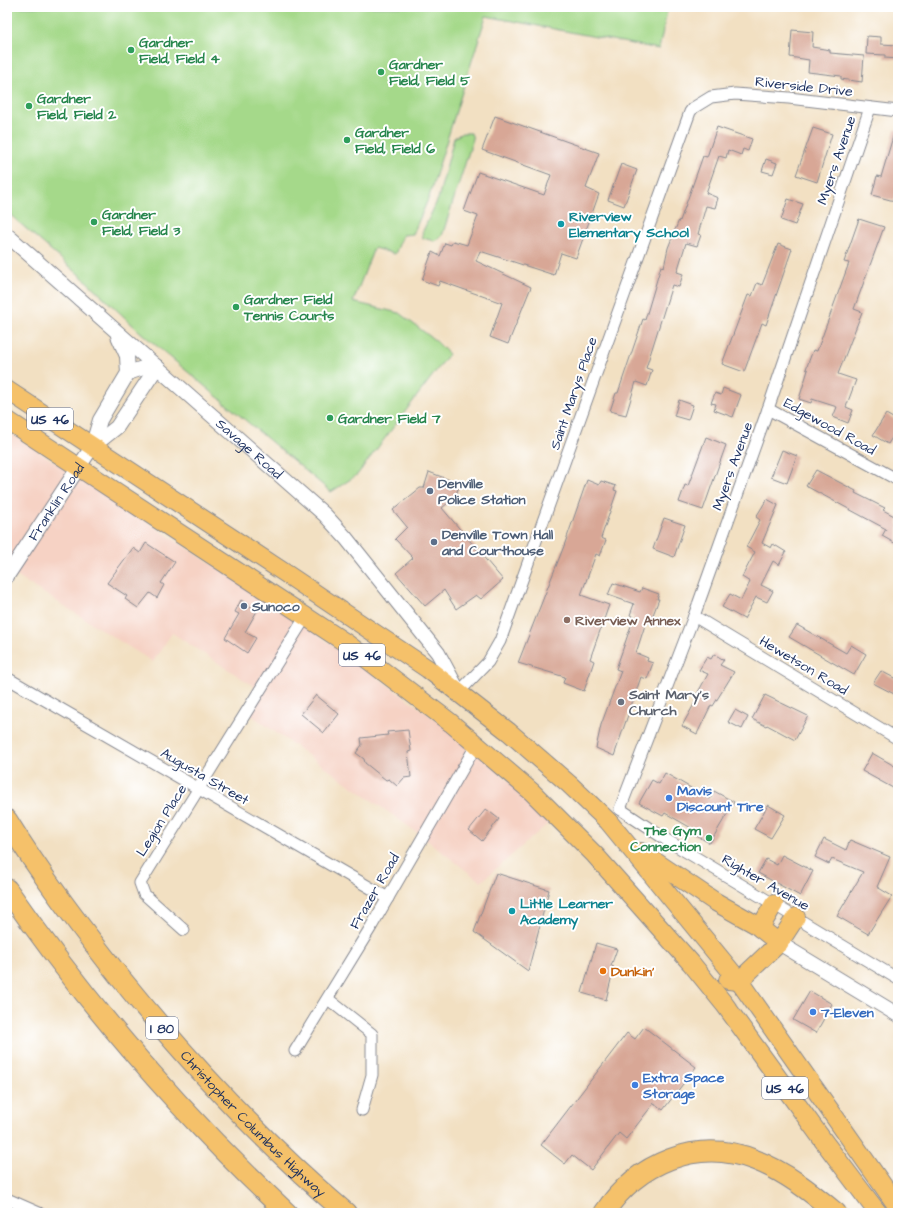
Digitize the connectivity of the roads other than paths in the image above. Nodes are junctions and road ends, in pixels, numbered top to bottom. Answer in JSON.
{"nodes":[{"id":1,"x":706,"y":99,"type":"joint"},
{"id":2,"x":870,"y":108,"type":"junction"},
{"id":3,"x":898,"y":111,"type":"edge"},
{"id":4,"x":7,"y":235,"type":"edge"},
{"id":5,"x":117,"y":333,"type":"junction"},
{"id":6,"x":157,"y":366,"type":"junction"},
{"id":7,"x":128,"y":373,"type":"junction"},
{"id":8,"x":7,"y":390,"type":"edge"},
{"id":9,"x":768,"y":409,"type":"junction"},
{"id":10,"x":7,"y":420,"type":"edge"},
{"id":11,"x":92,"y":447,"type":"junction"},
{"id":12,"x":79,"y":467,"type":"junction"},
{"id":13,"x":898,"y":480,"type":"edge"},
{"id":14,"x":7,"y":576,"type":"edge"},
{"id":15,"x":306,"y":616,"type":"junction"},
{"id":16,"x":694,"y":616,"type":"junction"},
{"id":17,"x":7,"y":678,"type":"edge"},
{"id":18,"x":459,"y":692,"type":"junction"},
{"id":19,"x":898,"y":739,"type":"edge"},
{"id":20,"x":477,"y":744,"type":"junction"},
{"id":21,"x":198,"y":789,"type":"junction"},
{"id":22,"x":620,"y":810,"type":"junction"},
{"id":23,"x":598,"y":811,"type":"junction"},
{"id":24,"x":7,"y":820,"type":"edge"},
{"id":25,"x":624,"y":841,"type":"junction"},
{"id":26,"x":7,"y":889,"type":"edge"},
{"id":27,"x":388,"y":898,"type":"junction"},
{"id":28,"x":774,"y":904,"type":"junction"},
{"id":29,"x":796,"y":917,"type":"junction"},
{"id":30,"x":760,"y":928,"type":"junction"},
{"id":31,"x":184,"y":930,"type":"dead end"},
{"id":32,"x":779,"y":942,"type":"junction"},
{"id":33,"x":691,"y":963,"type":"junction"},
{"id":34,"x":898,"y":979,"type":"edge"},
{"id":35,"x":739,"y":981,"type":"junction"},
{"id":36,"x":328,"y":998,"type":"junction"},
{"id":37,"x":898,"y":1015,"type":"edge"},
{"id":38,"x":295,"y":1051,"type":"dead end"},
{"id":39,"x":362,"y":1110,"type":"dead end"},
{"id":40,"x":7,"y":1199,"type":"edge"},
{"id":41,"x":898,"y":1206,"type":"edge"},
{"id":42,"x":39,"y":1213,"type":"edge"},
{"id":43,"x":287,"y":1213,"type":"edge"},
{"id":44,"x":346,"y":1213,"type":"edge"},
{"id":45,"x":604,"y":1213,"type":"edge"},
{"id":46,"x":836,"y":1213,"type":"edge"},
{"id":47,"x":878,"y":1213,"type":"edge"}],
"edges":[{"from":1,"to":2,"type":"street","name":"Riverside Drive"},
{"from":1,"to":18,"type":"street","name":"Saint Marys Place"},
{"from":2,"to":3,"type":"street","name":"Riverside Drive"},
{"from":2,"to":9,"type":"street","name":"Myers Avenue"},
{"from":4,"to":5,"type":"street","name":"Savage Road"},
{"from":5,"to":6,"type":"street","name":"Savage Road"},
{"from":5,"to":7,"type":"street"},
{"from":6,"to":7,"type":"street"},
{"from":6,"to":11,"type":"street","name":"Franklin Road"},
{"from":6,"to":18,"type":"street","name":"Savage Road"},
{"from":7,"to":11,"type":"street","name":"Franklin Road"},
{"from":8,"to":11,"type":"highway","number":"US 46"},
{"from":9,"to":13,"type":"street","name":"Edgewood Road"},
{"from":9,"to":16,"type":"street","name":"Myers Avenue"},
{"from":10,"to":12,"type":"highway","number":"US 46"},
{"from":11,"to":12,"type":"street","name":"Franklin Road"},
{"from":11,"to":18,"type":"highway","number":"US 46"},
{"from":12,"to":14,"type":"street","name":"Franklin Road"},
{"from":12,"to":15,"type":"highway","number":"US 46"},
{"from":15,"to":20,"type":"highway","number":"US 46"},
{"from":15,"to":21,"type":"street","name":"Legion Place"},
{"from":16,"to":19,"type":"street","name":"Hewetson Road"},
{"from":16,"to":22,"type":"street","name":"Myers Avenue"},
{"from":17,"to":21,"type":"street","name":"Augusta Street"},
{"from":18,"to":23,"type":"highway","number":"US 46"},
{"from":20,"to":27,"type":"street","name":"Frazer Road"},
{"from":20,"to":33,"type":"highway","number":"US 46"},
{"from":21,"to":27,"type":"street","name":"Augusta Street"},
{"from":21,"to":31,"type":"street","name":"Legion Place"},
{"from":22,"to":23,"type":"street"},
{"from":22,"to":28,"type":"street","name":"Righter Avenue"},
{"from":23,"to":25,"type":"highway","number":"US 46"},
{"from":24,"to":44,"type":"highway","name":"Christopher Columbus Highway","number":"I 80"},
{"from":25,"to":30,"type":"highway"},
{"from":25,"to":35,"type":"highway","number":"US 46"},
{"from":26,"to":43,"type":"highway","number":"I 80"},
{"from":27,"to":36,"type":"street","name":"Frazer Road"},
{"from":28,"to":29,"type":"street","name":"Righter Avenue"},
{"from":28,"to":30,"type":"highway"},
{"from":29,"to":32,"type":"highway"},
{"from":29,"to":34,"type":"street","name":"Righter Avenue"},
{"from":30,"to":32,"type":"highway"},
{"from":32,"to":35,"type":"highway"},
{"from":32,"to":37,"type":"street"},
{"from":33,"to":35,"type":"highway"},
{"from":33,"to":47,"type":"highway","number":"US 46"},
{"from":35,"to":41,"type":"highway","number":"US 46"},
{"from":36,"to":38,"type":"street","name":"Frazer Road"},
{"from":36,"to":39,"type":"street"},
{"from":40,"to":42,"type":"street"},
{"from":45,"to":46,"type":"highway"}]}
